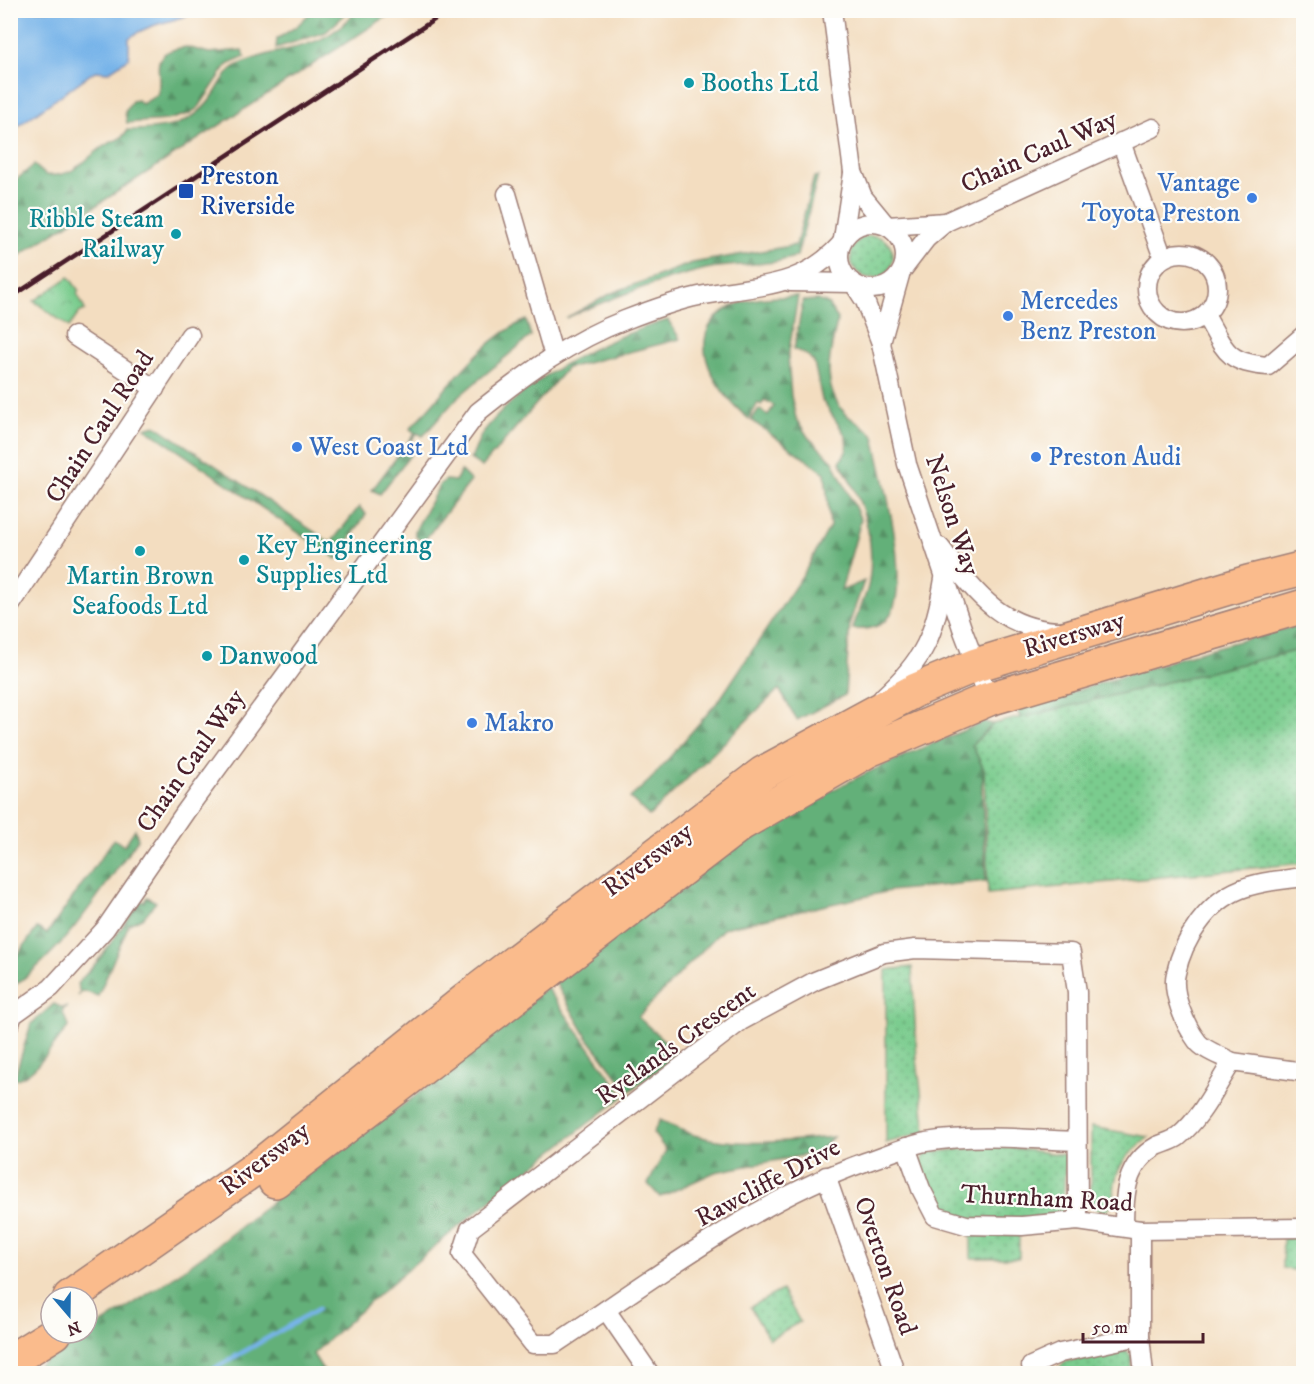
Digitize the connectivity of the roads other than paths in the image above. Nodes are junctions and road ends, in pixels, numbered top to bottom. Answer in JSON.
{"nodes":[{"id":1,"x":832,"y":10,"type":"edge"},
{"id":2,"x":1153,"y":128,"type":"dead end"},
{"id":3,"x":1121,"y":142,"type":"junction"},
{"id":4,"x":853,"y":172,"type":"junction"},
{"id":5,"x":507,"y":194,"type":"dead end"},
{"id":6,"x":946,"y":222,"type":"junction"},
{"id":7,"x":887,"y":226,"type":"junction"},
{"id":8,"x":842,"y":242,"type":"junction"},
{"id":9,"x":1163,"y":258,"type":"junction"},
{"id":10,"x":902,"y":271,"type":"junction"},
{"id":11,"x":785,"y":282,"type":"junction"},
{"id":12,"x":853,"y":284,"type":"junction"},
{"id":13,"x":1205,"y":315,"type":"junction"},
{"id":14,"x":190,"y":335,"type":"dead end"},
{"id":15,"x":1304,"y":335,"type":"edge"},
{"id":16,"x":75,"y":336,"type":"dead end"},
{"id":17,"x":881,"y":343,"type":"junction"},
{"id":18,"x":554,"y":356,"type":"junction"},
{"id":19,"x":155,"y":389,"type":"junction"},
{"id":20,"x":932,"y":536,"type":"junction"},
{"id":21,"x":1304,"y":568,"type":"edge"},
{"id":22,"x":944,"y":576,"type":"junction"},
{"id":23,"x":10,"y":606,"type":"edge"},
{"id":24,"x":1304,"y":606,"type":"edge"},
{"id":25,"x":1092,"y":629,"type":"junction"},
{"id":26,"x":982,"y":680,"type":"junction"},
{"id":27,"x":859,"y":719,"type":"junction"},
{"id":28,"x":1304,"y":878,"type":"edge"},
{"id":29,"x":10,"y":1023,"type":"edge"},
{"id":30,"x":1232,"y":1062,"type":"junction"},
{"id":31,"x":1304,"y":1072,"type":"edge"},
{"id":32,"x":1077,"y":1141,"type":"junction"},
{"id":33,"x":906,"y":1147,"type":"junction"},
{"id":34,"x":826,"y":1176,"type":"junction"},
{"id":35,"x":1078,"y":1221,"type":"junction"},
{"id":36,"x":1132,"y":1228,"type":"junction"},
{"id":37,"x":1304,"y":1228,"type":"edge"},
{"id":38,"x":87,"y":1285,"type":"edge"},
{"id":39,"x":99,"y":1305,"type":"edge"},
{"id":40,"x":606,"y":1310,"type":"junction"},
{"id":41,"x":39,"y":1318,"type":"edge"},
{"id":42,"x":10,"y":1335,"type":"edge"},
{"id":43,"x":1140,"y":1336,"type":"junction"},
{"id":44,"x":39,"y":1343,"type":"edge"},
{"id":45,"x":10,"y":1361,"type":"edge"},
{"id":46,"x":1031,"y":1366,"type":"dead end"},
{"id":47,"x":650,"y":1374,"type":"edge"},
{"id":48,"x":896,"y":1374,"type":"edge"},
{"id":49,"x":1143,"y":1374,"type":"edge"}],
"edges":[{"from":1,"to":4,"type":"street"},
{"from":2,"to":3,"type":"street","name":"Chain Caul Way"},
{"from":3,"to":6,"type":"street","name":"Chain Caul Way"},
{"from":3,"to":9,"type":"street"},
{"from":4,"to":7,"type":"street"},
{"from":4,"to":8,"type":"street"},
{"from":5,"to":18,"type":"street"},
{"from":6,"to":7,"type":"street","name":"Chain Caul Way"},
{"from":6,"to":10,"type":"street","name":"Chain Caul Way"},
{"from":7,"to":8,"type":"street"},
{"from":7,"to":10,"type":"street"},
{"from":8,"to":11,"type":"street","name":"Chain Caul Way"},
{"from":8,"to":12,"type":"street"},
{"from":9,"to":13,"type":"street"},
{"from":9,"to":13,"type":"street"},
{"from":10,"to":12,"type":"street"},
{"from":10,"to":17,"type":"street","name":"Nelson Way"},
{"from":11,"to":12,"type":"street","name":"Chain Caul Way"},
{"from":11,"to":18,"type":"street","name":"Chain Caul Way"},
{"from":12,"to":17,"type":"street","name":"Nelson Way"},
{"from":13,"to":15,"type":"street"},
{"from":14,"to":19,"type":"street","name":"Chain Caul Road"},
{"from":16,"to":19,"type":"street"},
{"from":17,"to":20,"type":"street","name":"Nelson Way"},
{"from":18,"to":29,"type":"street","name":"Chain Caul Way"},
{"from":19,"to":23,"type":"street","name":"Chain Caul Road"},
{"from":20,"to":22,"type":"street","name":"Nelson Way"},
{"from":20,"to":25,"type":"street"},
{"from":21,"to":25,"type":"highway","name":"Riversway"},
{"from":22,"to":26,"type":"street","name":"Nelson Way"},
{"from":22,"to":27,"type":"street"},
{"from":24,"to":26,"type":"highway","name":"Riversway"},
{"from":25,"to":26,"type":"highway","name":"Riversway"},
{"from":26,"to":27,"type":"highway","name":"Riversway"},
{"from":26,"to":39,"type":"highway","name":"Riversway"},
{"from":27,"to":38,"type":"highway","name":"Riversway"},
{"from":28,"to":30,"type":"street"},
{"from":30,"to":31,"type":"street"},
{"from":30,"to":36,"type":"street"},
{"from":32,"to":33,"type":"street","name":"Rawcliffe Drive"},
{"from":32,"to":35,"type":"street","name":"Ryelands Crescent"},
{"from":32,"to":40,"type":"street","name":"Ryelands Crescent"},
{"from":33,"to":34,"type":"street","name":"Rawcliffe Drive"},
{"from":33,"to":35,"type":"street","name":"Thurnham Road"},
{"from":34,"to":40,"type":"street","name":"Rawcliffe Drive"},
{"from":34,"to":48,"type":"street","name":"Overton Road"},
{"from":35,"to":36,"type":"street","name":"Thurnham Road"},
{"from":36,"to":37,"type":"street","name":"Thurnham Road"},
{"from":36,"to":43,"type":"street"},
{"from":40,"to":47,"type":"street"},
{"from":41,"to":42,"type":"highway"},
{"from":43,"to":46,"type":"street"},
{"from":43,"to":49,"type":"street"},
{"from":44,"to":45,"type":"highway"}]}
